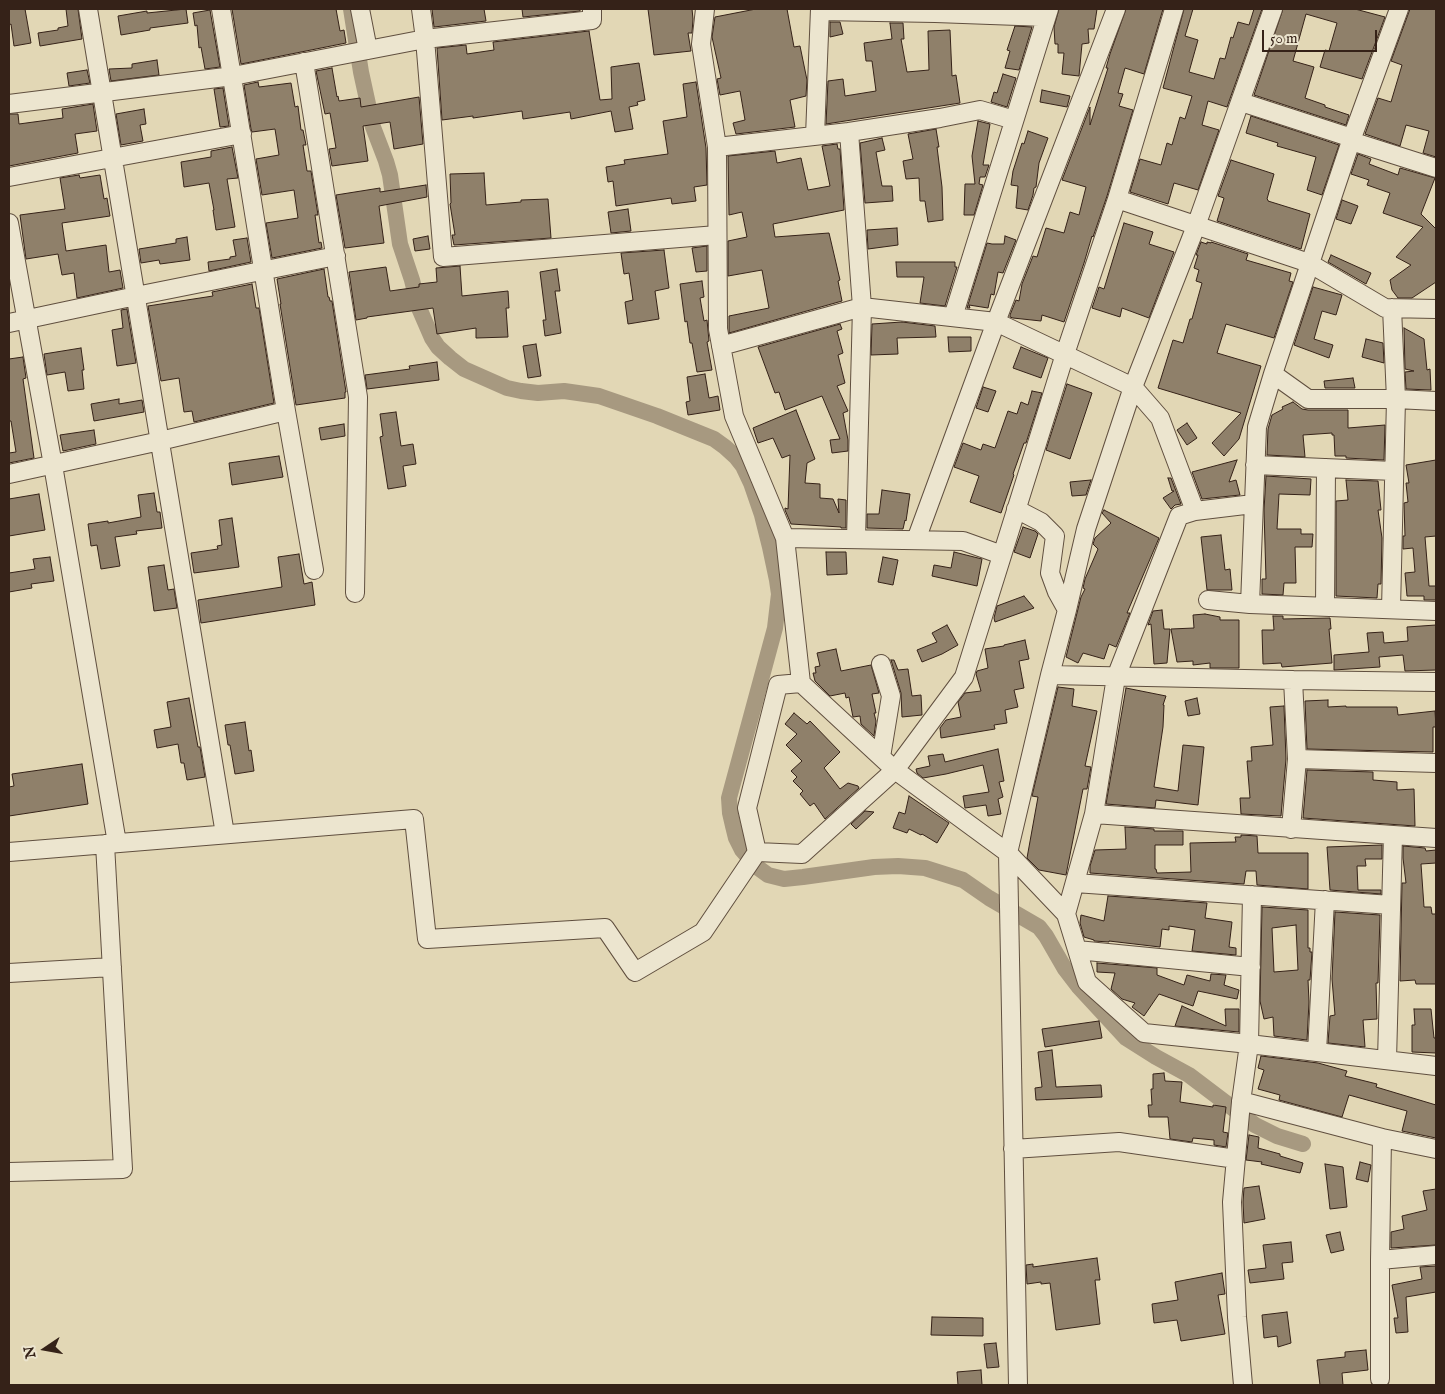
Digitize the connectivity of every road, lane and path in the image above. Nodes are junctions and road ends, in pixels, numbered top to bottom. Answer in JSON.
{"nodes":[{"id":1,"x":88,"y":9,"type":"edge"},
{"id":2,"x":221,"y":9,"type":"edge"},
{"id":3,"x":360,"y":9,"type":"edge"},
{"id":4,"x":421,"y":9,"type":"edge"},
{"id":5,"x":592,"y":9,"type":"edge"},
{"id":6,"x":705,"y":9,"type":"edge"},
{"id":7,"x":1116,"y":9,"type":"edge"},
{"id":8,"x":1174,"y":9,"type":"edge"},
{"id":9,"x":1274,"y":9,"type":"edge"},
{"id":10,"x":1399,"y":9,"type":"edge"},
{"id":11,"x":820,"y":10,"type":"edge"},
{"id":12,"x":1048,"y":13,"type":"edge"},
{"id":13,"x":425,"y":40,"type":"junction"},
{"id":14,"x":367,"y":50,"type":"junction"},
{"id":15,"x":304,"y":62,"type":"junction"},
{"id":16,"x":233,"y":76,"type":"junction"},
{"id":17,"x":102,"y":92,"type":"junction"},
{"id":18,"x":1241,"y":102,"type":"junction"},
{"id":19,"x":9,"y":104,"type":"edge"},
{"id":20,"x":1014,"y":120,"type":"junction"},
{"id":21,"x":849,"y":132,"type":"junction"},
{"id":22,"x":242,"y":134,"type":"junction"},
{"id":23,"x":815,"y":136,"type":"junction"},
{"id":24,"x":1352,"y":139,"type":"junction"},
{"id":25,"x":717,"y":147,"type":"junction"},
{"id":26,"x":113,"y":158,"type":"junction"},
{"id":27,"x":1436,"y":168,"type":"edge"},
{"id":28,"x":9,"y":177,"type":"edge"},
{"id":29,"x":1117,"y":199,"type":"junction"},
{"id":30,"x":9,"y":223,"type":"edge"},
{"id":31,"x":1196,"y":226,"type":"junction"},
{"id":32,"x":717,"y":235,"type":"junction"},
{"id":33,"x":336,"y":256,"type":"junction"},
{"id":34,"x":1310,"y":264,"type":"junction"},
{"id":35,"x":264,"y":270,"type":"junction"},
{"id":36,"x":136,"y":296,"type":"junction"},
{"id":37,"x":862,"y":307,"type":"junction"},
{"id":38,"x":1392,"y":308,"type":"junction"},
{"id":39,"x":1436,"y":309,"type":"edge"},
{"id":40,"x":953,"y":317,"type":"junction"},
{"id":41,"x":27,"y":320,"type":"junction"},
{"id":42,"x":996,"y":322,"type":"junction"},
{"id":43,"x":9,"y":323,"type":"edge"},
{"id":44,"x":721,"y":346,"type":"junction"},
{"id":45,"x":1065,"y":354,"type":"junction"},
{"id":46,"x":1273,"y":374,"type":"junction"},
{"id":47,"x":1133,"y":387,"type":"junction"},
{"id":48,"x":1396,"y":399,"type":"junction"},
{"id":49,"x":1436,"y":401,"type":"edge"},
{"id":50,"x":286,"y":411,"type":"junction"},
{"id":51,"x":160,"y":441,"type":"junction"},
{"id":52,"x":53,"y":465,"type":"junction"},
{"id":53,"x":1255,"y":465,"type":"junction"},
{"id":54,"x":1326,"y":468,"type":"junction"},
{"id":55,"x":1394,"y":471,"type":"junction"},
{"id":56,"x":9,"y":474,"type":"edge"},
{"id":57,"x":1254,"y":504,"type":"junction"},
{"id":58,"x":1016,"y":510,"type":"junction"},
{"id":59,"x":1195,"y":511,"type":"junction"},
{"id":60,"x":785,"y":538,"type":"junction"},
{"id":61,"x":856,"y":539,"type":"junction"},
{"id":62,"x":916,"y":540,"type":"junction"},
{"id":63,"x":1002,"y":555,"type":"junction"},
{"id":64,"x":314,"y":570,"type":"dead end"},
{"id":65,"x":355,"y":593,"type":"dead end"},
{"id":66,"x":1208,"y":600,"type":"dead end"},
{"id":67,"x":1250,"y":604,"type":"junction"},
{"id":68,"x":1325,"y":606,"type":"junction"},
{"id":69,"x":1391,"y":609,"type":"junction"},
{"id":70,"x":1068,"y":610,"type":"junction"},
{"id":71,"x":1436,"y":611,"type":"edge"},
{"id":72,"x":881,"y":664,"type":"dead end"},
{"id":73,"x":1050,"y":675,"type":"junction"},
{"id":74,"x":1116,"y":677,"type":"junction"},
{"id":75,"x":1293,"y":680,"type":"junction"},
{"id":76,"x":1436,"y":682,"type":"edge"},
{"id":77,"x":801,"y":683,"type":"junction"},
{"id":78,"x":881,"y":757,"type":"junction"},
{"id":79,"x":1297,"y":759,"type":"junction"},
{"id":80,"x":1436,"y":763,"type":"edge"},
{"id":81,"x":895,"y":770,"type":"junction"},
{"id":82,"x":1094,"y":814,"type":"junction"},
{"id":83,"x":1291,"y":828,"type":"junction"},
{"id":84,"x":224,"y":834,"type":"junction"},
{"id":85,"x":1393,"y":835,"type":"junction"},
{"id":86,"x":1436,"y":838,"type":"edge"},
{"id":87,"x":111,"y":844,"type":"junction"},
{"id":88,"x":9,"y":852,"type":"edge"},
{"id":89,"x":757,"y":853,"type":"junction"},
{"id":90,"x":1008,"y":853,"type":"junction"},
{"id":91,"x":1075,"y":883,"type":"junction"},
{"id":92,"x":1252,"y":895,"type":"junction"},
{"id":93,"x":1325,"y":900,"type":"junction"},
{"id":94,"x":1391,"y":905,"type":"junction"},
{"id":95,"x":1066,"y":914,"type":"junction"},
{"id":96,"x":1077,"y":950,"type":"junction"},
{"id":97,"x":112,"y":967,"type":"junction"},
{"id":98,"x":1251,"y":967,"type":"junction"},
{"id":99,"x":9,"y":973,"type":"edge"},
{"id":100,"x":1249,"y":1044,"type":"junction"},
{"id":101,"x":1317,"y":1052,"type":"junction"},
{"id":102,"x":1387,"y":1060,"type":"junction"},
{"id":103,"x":1436,"y":1066,"type":"edge"},
{"id":104,"x":1241,"y":1101,"type":"junction"},
{"id":105,"x":1382,"y":1138,"type":"junction"},
{"id":106,"x":1013,"y":1149,"type":"junction"},
{"id":107,"x":1436,"y":1149,"type":"edge"},
{"id":108,"x":1236,"y":1156,"type":"junction"},
{"id":109,"x":9,"y":1172,"type":"edge"},
{"id":110,"x":1436,"y":1255,"type":"edge"},
{"id":111,"x":1380,"y":1260,"type":"junction"},
{"id":112,"x":1380,"y":1379,"type":"dead end"},
{"id":113,"x":1018,"y":1385,"type":"edge"},
{"id":114,"x":1243,"y":1385,"type":"edge"}],
"edges":[{"from":1,"to":17,"type":"street"},
{"from":2,"to":16,"type":"street"},
{"from":3,"to":14,"type":"street"},
{"from":4,"to":13,"type":"street"},
{"from":5,"to":13,"type":"street"},
{"from":6,"to":25,"type":"street"},
{"from":7,"to":42,"type":"street"},
{"from":8,"to":29,"type":"street"},
{"from":9,"to":18,"type":"street"},
{"from":10,"to":24,"type":"street"},
{"from":11,"to":12,"type":"street"},
{"from":11,"to":23,"type":"street"},
{"from":12,"to":20,"type":"street"},
{"from":13,"to":14,"type":"street"},
{"from":13,"to":32,"type":"street"},
{"from":14,"to":15,"type":"street"},
{"from":15,"to":16,"type":"street"},
{"from":15,"to":33,"type":"street"},
{"from":16,"to":17,"type":"street"},
{"from":16,"to":22,"type":"street"},
{"from":17,"to":19,"type":"street"},
{"from":17,"to":26,"type":"street"},
{"from":18,"to":24,"type":"street"},
{"from":18,"to":31,"type":"street"},
{"from":20,"to":21,"type":"street"},
{"from":20,"to":40,"type":"street"},
{"from":21,"to":23,"type":"street"},
{"from":21,"to":37,"type":"street"},
{"from":22,"to":26,"type":"street"},
{"from":22,"to":35,"type":"street"},
{"from":23,"to":25,"type":"street"},
{"from":24,"to":27,"type":"street"},
{"from":24,"to":34,"type":"street"},
{"from":25,"to":32,"type":"street"},
{"from":26,"to":28,"type":"street"},
{"from":26,"to":36,"type":"street"},
{"from":29,"to":31,"type":"street"},
{"from":29,"to":45,"type":"street"},
{"from":30,"to":41,"type":"street"},
{"from":31,"to":34,"type":"street"},
{"from":31,"to":47,"type":"street"},
{"from":32,"to":44,"type":"street"},
{"from":33,"to":35,"type":"street"},
{"from":33,"to":65,"type":"street"},
{"from":34,"to":38,"type":"street"},
{"from":34,"to":46,"type":"street"},
{"from":35,"to":36,"type":"street"},
{"from":35,"to":50,"type":"street"},
{"from":36,"to":41,"type":"street"},
{"from":36,"to":51,"type":"street"},
{"from":37,"to":40,"type":"street"},
{"from":37,"to":44,"type":"street"},
{"from":37,"to":61,"type":"street"},
{"from":38,"to":39,"type":"street"},
{"from":38,"to":48,"type":"street"},
{"from":40,"to":42,"type":"street"},
{"from":41,"to":43,"type":"street"},
{"from":41,"to":52,"type":"street"},
{"from":42,"to":45,"type":"street"},
{"from":42,"to":62,"type":"street"},
{"from":44,"to":60,"type":"street"},
{"from":45,"to":47,"type":"street"},
{"from":45,"to":58,"type":"street"},
{"from":46,"to":48,"type":"street"},
{"from":46,"to":53,"type":"street"},
{"from":47,"to":59,"type":"street"},
{"from":47,"to":70,"type":"street"},
{"from":48,"to":49,"type":"street"},
{"from":48,"to":55,"type":"street"},
{"from":50,"to":51,"type":"street"},
{"from":50,"to":64,"type":"street"},
{"from":51,"to":52,"type":"street"},
{"from":51,"to":84,"type":"street"},
{"from":52,"to":56,"type":"street"},
{"from":52,"to":87,"type":"street"},
{"from":53,"to":54,"type":"street"},
{"from":53,"to":57,"type":"street"},
{"from":54,"to":55,"type":"street"},
{"from":54,"to":68,"type":"street"},
{"from":55,"to":69,"type":"street"},
{"from":57,"to":59,"type":"street"},
{"from":57,"to":67,"type":"street"},
{"from":58,"to":63,"type":"street"},
{"from":58,"to":70,"type":"street"},
{"from":59,"to":74,"type":"street"},
{"from":60,"to":61,"type":"street"},
{"from":60,"to":77,"type":"street"},
{"from":61,"to":62,"type":"street"},
{"from":62,"to":63,"type":"street"},
{"from":63,"to":81,"type":"street"},
{"from":66,"to":67,"type":"street"},
{"from":67,"to":68,"type":"street"},
{"from":68,"to":69,"type":"street"},
{"from":69,"to":71,"type":"street"},
{"from":70,"to":73,"type":"street"},
{"from":72,"to":78,"type":"street"},
{"from":73,"to":74,"type":"street"},
{"from":73,"to":90,"type":"street"},
{"from":74,"to":75,"type":"street"},
{"from":74,"to":82,"type":"street"},
{"from":75,"to":76,"type":"street"},
{"from":75,"to":79,"type":"street"},
{"from":77,"to":78,"type":"street"},
{"from":77,"to":89,"type":"street"},
{"from":78,"to":81,"type":"street"},
{"from":79,"to":80,"type":"street"},
{"from":79,"to":83,"type":"street"},
{"from":81,"to":89,"type":"street"},
{"from":81,"to":90,"type":"street"},
{"from":82,"to":83,"type":"street"},
{"from":82,"to":91,"type":"street"},
{"from":83,"to":85,"type":"street"},
{"from":84,"to":87,"type":"street"},
{"from":84,"to":89,"type":"street"},
{"from":85,"to":86,"type":"street"},
{"from":85,"to":94,"type":"street"},
{"from":87,"to":88,"type":"street"},
{"from":87,"to":97,"type":"street"},
{"from":90,"to":95,"type":"street"},
{"from":90,"to":106,"type":"street"},
{"from":91,"to":92,"type":"street"},
{"from":91,"to":95,"type":"street"},
{"from":92,"to":93,"type":"street"},
{"from":92,"to":98,"type":"street"},
{"from":93,"to":94,"type":"street"},
{"from":93,"to":101,"type":"street"},
{"from":94,"to":102,"type":"street"},
{"from":95,"to":96,"type":"street"},
{"from":96,"to":98,"type":"street"},
{"from":96,"to":100,"type":"street"},
{"from":97,"to":99,"type":"street"},
{"from":97,"to":109,"type":"street"},
{"from":98,"to":100,"type":"street"},
{"from":100,"to":101,"type":"street"},
{"from":100,"to":104,"type":"street"},
{"from":101,"to":102,"type":"street"},
{"from":102,"to":103,"type":"street"},
{"from":104,"to":105,"type":"street"},
{"from":104,"to":108,"type":"street"},
{"from":105,"to":107,"type":"street"},
{"from":105,"to":111,"type":"street"},
{"from":106,"to":108,"type":"street"},
{"from":106,"to":113,"type":"street"},
{"from":108,"to":114,"type":"street"},
{"from":110,"to":111,"type":"street"},
{"from":111,"to":112,"type":"street"}]}
